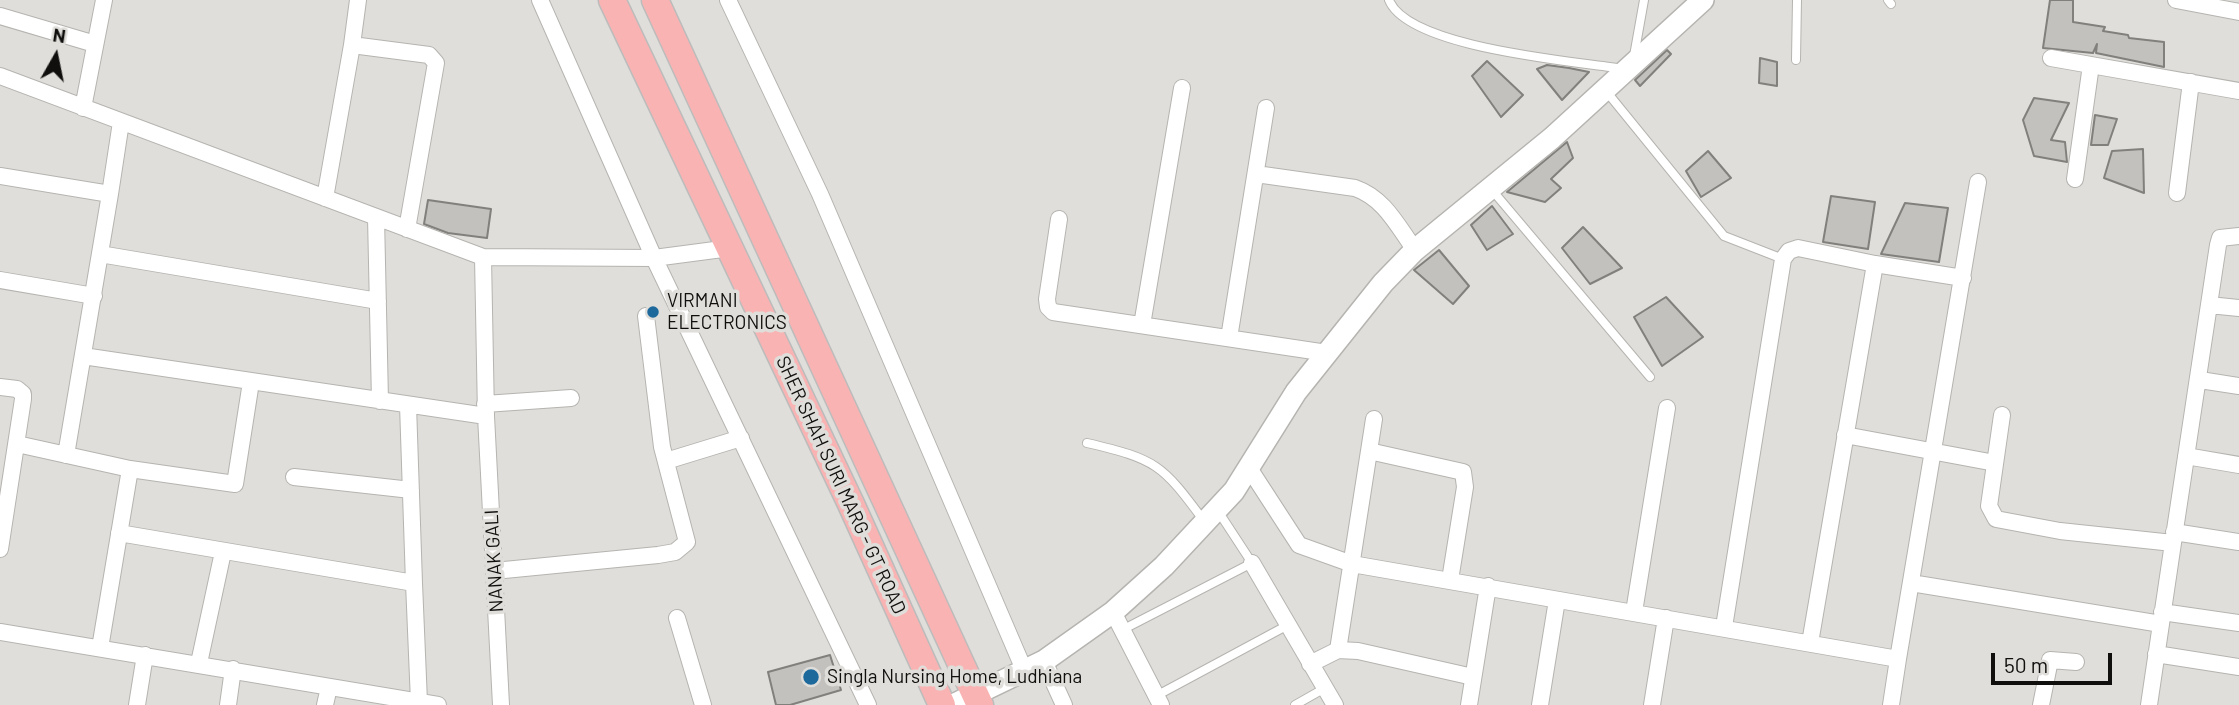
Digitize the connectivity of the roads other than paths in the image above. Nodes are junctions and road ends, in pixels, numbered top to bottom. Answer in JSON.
{"nodes":[{"id":1,"x":104,"y":0,"type":"edge"},
{"id":2,"x":358,"y":0,"type":"edge"},
{"id":3,"x":540,"y":0,"type":"edge"},
{"id":4,"x":612,"y":0,"type":"edge"},
{"id":5,"x":655,"y":0,"type":"edge"},
{"id":6,"x":728,"y":0,"type":"edge"},
{"id":7,"x":1389,"y":0,"type":"edge"},
{"id":8,"x":1644,"y":0,"type":"edge"},
{"id":9,"x":1703,"y":0,"type":"edge"},
{"id":10,"x":1797,"y":0,"type":"edge"},
{"id":11,"x":2176,"y":0,"type":"edge"},
{"id":12,"x":2239,"y":12,"type":"edge"},
{"id":13,"x":0,"y":16,"type":"edge"},
{"id":14,"x":95,"y":44,"type":"junction"},
{"id":15,"x":352,"y":45,"type":"junction"},
{"id":16,"x":2051,"y":58,"type":"dead end"},
{"id":17,"x":1796,"y":60,"type":"dead end"},
{"id":18,"x":1630,"y":65,"type":"junction"},
{"id":19,"x":2091,"y":65,"type":"junction"},
{"id":20,"x":0,"y":76,"type":"edge"},
{"id":21,"x":2190,"y":82,"type":"junction"},
{"id":22,"x":1182,"y":88,"type":"dead end"},
{"id":23,"x":1606,"y":91,"type":"junction"},
{"id":24,"x":2239,"y":91,"type":"edge"},
{"id":25,"x":83,"y":108,"type":"junction"},
{"id":26,"x":1266,"y":108,"type":"dead end"},
{"id":27,"x":121,"y":122,"type":"junction"},
{"id":28,"x":1256,"y":174,"type":"junction"},
{"id":29,"x":0,"y":176,"type":"edge"},
{"id":30,"x":2075,"y":178,"type":"dead end"},
{"id":31,"x":1978,"y":182,"type":"dead end"},
{"id":32,"x":1490,"y":188,"type":"junction"},
{"id":33,"x":2177,"y":193,"type":"dead end"},
{"id":34,"x":110,"y":194,"type":"junction"},
{"id":35,"x":325,"y":198,"type":"junction"},
{"id":36,"x":376,"y":217,"type":"junction"},
{"id":37,"x":1059,"y":219,"type":"dead end"},
{"id":38,"x":408,"y":229,"type":"junction"},
{"id":39,"x":2239,"y":236,"type":"edge"},
{"id":40,"x":730,"y":248,"type":"junction"},
{"id":41,"x":1415,"y":250,"type":"junction"},
{"id":42,"x":100,"y":254,"type":"junction"},
{"id":43,"x":483,"y":257,"type":"junction"},
{"id":44,"x":653,"y":258,"type":"junction"},
{"id":45,"x":1783,"y":259,"type":"junction"},
{"id":46,"x":1875,"y":264,"type":"junction"},
{"id":47,"x":1963,"y":278,"type":"junction"},
{"id":48,"x":0,"y":280,"type":"edge"},
{"id":49,"x":94,"y":296,"type":"junction"},
{"id":50,"x":377,"y":301,"type":"junction"},
{"id":51,"x":2209,"y":305,"type":"junction"},
{"id":52,"x":2239,"y":308,"type":"edge"},
{"id":53,"x":646,"y":316,"type":"dead end"},
{"id":54,"x":1142,"y":324,"type":"junction"},
{"id":55,"x":1228,"y":338,"type":"junction"},
{"id":56,"x":1327,"y":353,"type":"junction"},
{"id":57,"x":83,"y":356,"type":"junction"},
{"id":58,"x":1650,"y":377,"type":"dead end"},
{"id":59,"x":2200,"y":380,"type":"junction"},
{"id":60,"x":251,"y":382,"type":"junction"},
{"id":61,"x":2239,"y":386,"type":"edge"},
{"id":62,"x":0,"y":387,"type":"edge"},
{"id":63,"x":571,"y":398,"type":"dead end"},
{"id":64,"x":380,"y":401,"type":"junction"},
{"id":65,"x":408,"y":405,"type":"junction"},
{"id":66,"x":1667,"y":408,"type":"dead end"},
{"id":67,"x":486,"y":410,"type":"junction"},
{"id":68,"x":2002,"y":415,"type":"dead end"},
{"id":69,"x":1374,"y":419,"type":"dead end"},
{"id":70,"x":1845,"y":435,"type":"junction"},
{"id":71,"x":741,"y":438,"type":"junction"},
{"id":72,"x":1087,"y":443,"type":"dead end"},
{"id":73,"x":17,"y":444,"type":"junction"},
{"id":74,"x":1369,"y":451,"type":"junction"},
{"id":75,"x":1936,"y":451,"type":"junction"},
{"id":76,"x":66,"y":455,"type":"junction"},
{"id":77,"x":2186,"y":456,"type":"junction"},
{"id":78,"x":666,"y":461,"type":"junction"},
{"id":79,"x":1995,"y":463,"type":"junction"},
{"id":80,"x":2239,"y":464,"type":"edge"},
{"id":81,"x":1250,"y":468,"type":"junction"},
{"id":82,"x":130,"y":469,"type":"junction"},
{"id":83,"x":294,"y":477,"type":"dead end"},
{"id":84,"x":411,"y":490,"type":"junction"},
{"id":85,"x":1212,"y":517,"type":"junction"},
{"id":86,"x":120,"y":533,"type":"junction"},
{"id":87,"x":2174,"y":537,"type":"junction"},
{"id":88,"x":2239,"y":542,"type":"edge"},
{"id":89,"x":0,"y":549,"type":"edge"},
{"id":90,"x":223,"y":552,"type":"junction"},
{"id":91,"x":1252,"y":564,"type":"junction"},
{"id":92,"x":1352,"y":564,"type":"junction"},
{"id":93,"x":494,"y":572,"type":"junction"},
{"id":94,"x":1450,"y":580,"type":"junction"},
{"id":95,"x":414,"y":583,"type":"junction"},
{"id":96,"x":1911,"y":583,"type":"junction"},
{"id":97,"x":1488,"y":586,"type":"junction"},
{"id":98,"x":1557,"y":600,"type":"junction"},
{"id":99,"x":1634,"y":612,"type":"junction"},
{"id":100,"x":677,"y":618,"type":"dead end"},
{"id":101,"x":1666,"y":618,"type":"junction"},
{"id":102,"x":2162,"y":618,"type":"junction"},
{"id":103,"x":1117,"y":622,"type":"junction"},
{"id":104,"x":2239,"y":623,"type":"edge"},
{"id":105,"x":1288,"y":625,"type":"junction"},
{"id":106,"x":1724,"y":627,"type":"junction"},
{"id":107,"x":0,"y":632,"type":"edge"},
{"id":108,"x":1810,"y":643,"type":"junction"},
{"id":109,"x":100,"y":648,"type":"junction"},
{"id":110,"x":1338,"y":650,"type":"junction"},
{"id":111,"x":2156,"y":654,"type":"junction"},
{"id":112,"x":145,"y":655,"type":"junction"},
{"id":113,"x":1898,"y":659,"type":"junction"},
{"id":114,"x":1044,"y":661,"type":"junction"},
{"id":115,"x":2076,"y":662,"type":"dead end"},
{"id":116,"x":200,"y":663,"type":"junction"},
{"id":117,"x":1310,"y":664,"type":"junction"},
{"id":118,"x":2239,"y":667,"type":"edge"},
{"id":119,"x":233,"y":669,"type":"junction"},
{"id":120,"x":1025,"y":672,"type":"junction"},
{"id":121,"x":1473,"y":677,"type":"junction"},
{"id":122,"x":329,"y":687,"type":"junction"},
{"id":123,"x":1325,"y":688,"type":"junction"},
{"id":124,"x":1158,"y":700,"type":"edge"},
{"id":125,"x":970,"y":701,"type":"edge"},
{"id":126,"x":419,"y":702,"type":"junction"},
{"id":127,"x":137,"y":705,"type":"edge"},
{"id":128,"x":228,"y":705,"type":"edge"},
{"id":129,"x":325,"y":705,"type":"edge"},
{"id":130,"x":438,"y":705,"type":"edge"},
{"id":131,"x":502,"y":705,"type":"edge"},
{"id":132,"x":703,"y":705,"type":"edge"},
{"id":133,"x":868,"y":705,"type":"edge"},
{"id":134,"x":942,"y":705,"type":"edge"},
{"id":135,"x":1064,"y":705,"type":"edge"},
{"id":136,"x":1295,"y":705,"type":"edge"},
{"id":137,"x":1335,"y":705,"type":"edge"},
{"id":138,"x":1469,"y":705,"type":"edge"},
{"id":139,"x":1539,"y":705,"type":"edge"},
{"id":140,"x":1653,"y":705,"type":"edge"},
{"id":141,"x":1891,"y":705,"type":"edge"},
{"id":142,"x":2041,"y":705,"type":"edge"},
{"id":143,"x":2149,"y":705,"type":"edge"}],
"edges":[{"from":1,"to":14,"type":"street"},
{"from":2,"to":15,"type":"street"},
{"from":3,"to":44,"type":"street"},
{"from":4,"to":40,"type":"main road","name":"SHER SHAH SURI MARG - GT ROAD"},
{"from":5,"to":125,"type":"main road","name":"SHER SHAH SURI MARG - GT ROAD"},
{"from":6,"to":120,"type":"street"},
{"from":7,"to":18,"type":"lane"},
{"from":8,"to":18,"type":"lane"},
{"from":9,"to":18,"type":"street"},
{"from":10,"to":17,"type":"lane"},
{"from":11,"to":12,"type":"street"},
{"from":13,"to":14,"type":"street"},
{"from":14,"to":25,"type":"street"},
{"from":15,"to":35,"type":"street"},
{"from":15,"to":38,"type":"street"},
{"from":16,"to":19,"type":"street"},
{"from":18,"to":23,"type":"street"},
{"from":19,"to":21,"type":"street"},
{"from":19,"to":30,"type":"street"},
{"from":20,"to":25,"type":"street"},
{"from":21,"to":24,"type":"street"},
{"from":21,"to":33,"type":"street"},
{"from":22,"to":54,"type":"street"},
{"from":23,"to":32,"type":"street"},
{"from":23,"to":45,"type":"lane"},
{"from":25,"to":27,"type":"street"},
{"from":26,"to":28,"type":"street"},
{"from":27,"to":34,"type":"street"},
{"from":27,"to":35,"type":"street"},
{"from":28,"to":41,"type":"street"},
{"from":28,"to":55,"type":"street"},
{"from":29,"to":34,"type":"street"},
{"from":31,"to":47,"type":"street"},
{"from":32,"to":41,"type":"street"},
{"from":32,"to":58,"type":"lane"},
{"from":34,"to":42,"type":"street"},
{"from":35,"to":36,"type":"street"},
{"from":36,"to":38,"type":"street"},
{"from":36,"to":50,"type":"street"},
{"from":37,"to":54,"type":"street"},
{"from":38,"to":43,"type":"street"},
{"from":39,"to":51,"type":"street"},
{"from":40,"to":44,"type":"street"},
{"from":40,"to":134,"type":"main road","name":"SHER SHAH SURI MARG - GT ROAD"},
{"from":41,"to":56,"type":"street"},
{"from":42,"to":49,"type":"street"},
{"from":42,"to":50,"type":"street"},
{"from":43,"to":44,"type":"street"},
{"from":43,"to":67,"type":"street","name":"NANAK GALI"},
{"from":44,"to":71,"type":"street"},
{"from":45,"to":46,"type":"street"},
{"from":45,"to":106,"type":"street"},
{"from":46,"to":47,"type":"street"},
{"from":46,"to":70,"type":"street"},
{"from":47,"to":75,"type":"street"},
{"from":48,"to":49,"type":"street"},
{"from":49,"to":57,"type":"street"},
{"from":50,"to":64,"type":"street"},
{"from":51,"to":52,"type":"street"},
{"from":51,"to":59,"type":"street"},
{"from":53,"to":78,"type":"street"},
{"from":54,"to":55,"type":"street"},
{"from":55,"to":56,"type":"street"},
{"from":56,"to":81,"type":"street"},
{"from":57,"to":60,"type":"street"},
{"from":57,"to":76,"type":"street"},
{"from":59,"to":61,"type":"street"},
{"from":59,"to":77,"type":"street"},
{"from":60,"to":64,"type":"street"},
{"from":60,"to":82,"type":"street"},
{"from":62,"to":73,"type":"street"},
{"from":63,"to":67,"type":"street"},
{"from":64,"to":65,"type":"street"},
{"from":65,"to":67,"type":"street"},
{"from":65,"to":84,"type":"street"},
{"from":66,"to":99,"type":"street"},
{"from":67,"to":93,"type":"street","name":"NANAK GALI"},
{"from":68,"to":79,"type":"street"},
{"from":69,"to":74,"type":"street"},
{"from":70,"to":75,"type":"street"},
{"from":70,"to":108,"type":"street"},
{"from":71,"to":78,"type":"street"},
{"from":71,"to":133,"type":"street"},
{"from":72,"to":85,"type":"lane"},
{"from":73,"to":76,"type":"street"},
{"from":73,"to":89,"type":"street"},
{"from":74,"to":92,"type":"street"},
{"from":74,"to":94,"type":"street"},
{"from":75,"to":79,"type":"street"},
{"from":75,"to":96,"type":"street"},
{"from":76,"to":82,"type":"street"},
{"from":77,"to":80,"type":"street"},
{"from":77,"to":87,"type":"street"},
{"from":78,"to":93,"type":"street"},
{"from":79,"to":87,"type":"street"},
{"from":81,"to":85,"type":"street"},
{"from":81,"to":92,"type":"street"},
{"from":82,"to":86,"type":"street"},
{"from":83,"to":84,"type":"street"},
{"from":84,"to":95,"type":"street"},
{"from":85,"to":91,"type":"lane"},
{"from":85,"to":103,"type":"street"},
{"from":86,"to":90,"type":"street"},
{"from":86,"to":109,"type":"street"},
{"from":87,"to":88,"type":"street"},
{"from":87,"to":102,"type":"street"},
{"from":90,"to":95,"type":"street"},
{"from":90,"to":116,"type":"street"},
{"from":91,"to":103,"type":"lane"},
{"from":91,"to":105,"type":"street"},
{"from":92,"to":94,"type":"street"},
{"from":92,"to":110,"type":"street"},
{"from":93,"to":131,"type":"street","name":"NANAK GALI"},
{"from":94,"to":97,"type":"street"},
{"from":95,"to":126,"type":"street"},
{"from":96,"to":102,"type":"street"},
{"from":96,"to":113,"type":"street"},
{"from":97,"to":98,"type":"street"},
{"from":97,"to":121,"type":"street"},
{"from":98,"to":99,"type":"street"},
{"from":98,"to":139,"type":"street"},
{"from":99,"to":101,"type":"street"},
{"from":100,"to":132,"type":"street"},
{"from":101,"to":106,"type":"street"},
{"from":101,"to":140,"type":"street"},
{"from":102,"to":104,"type":"street"},
{"from":102,"to":111,"type":"street"},
{"from":103,"to":114,"type":"street"},
{"from":103,"to":124,"type":"street"},
{"from":105,"to":117,"type":"street"},
{"from":105,"to":124,"type":"lane"},
{"from":106,"to":108,"type":"street"},
{"from":107,"to":109,"type":"street"},
{"from":108,"to":113,"type":"street"},
{"from":109,"to":112,"type":"street"},
{"from":110,"to":117,"type":"street"},
{"from":110,"to":121,"type":"street"},
{"from":111,"to":118,"type":"street"},
{"from":111,"to":143,"type":"street"},
{"from":112,"to":116,"type":"street"},
{"from":112,"to":127,"type":"street"},
{"from":113,"to":141,"type":"street"},
{"from":114,"to":120,"type":"street"},
{"from":114,"to":135,"type":"street"},
{"from":115,"to":142,"type":"street"},
{"from":116,"to":119,"type":"street"},
{"from":117,"to":123,"type":"street"},
{"from":119,"to":122,"type":"street"},
{"from":119,"to":128,"type":"street"},
{"from":120,"to":125,"type":"street"},
{"from":121,"to":138,"type":"street"},
{"from":122,"to":126,"type":"street"},
{"from":122,"to":129,"type":"street"},
{"from":123,"to":136,"type":"lane"},
{"from":123,"to":137,"type":"street"},
{"from":126,"to":130,"type":"street"}]}
